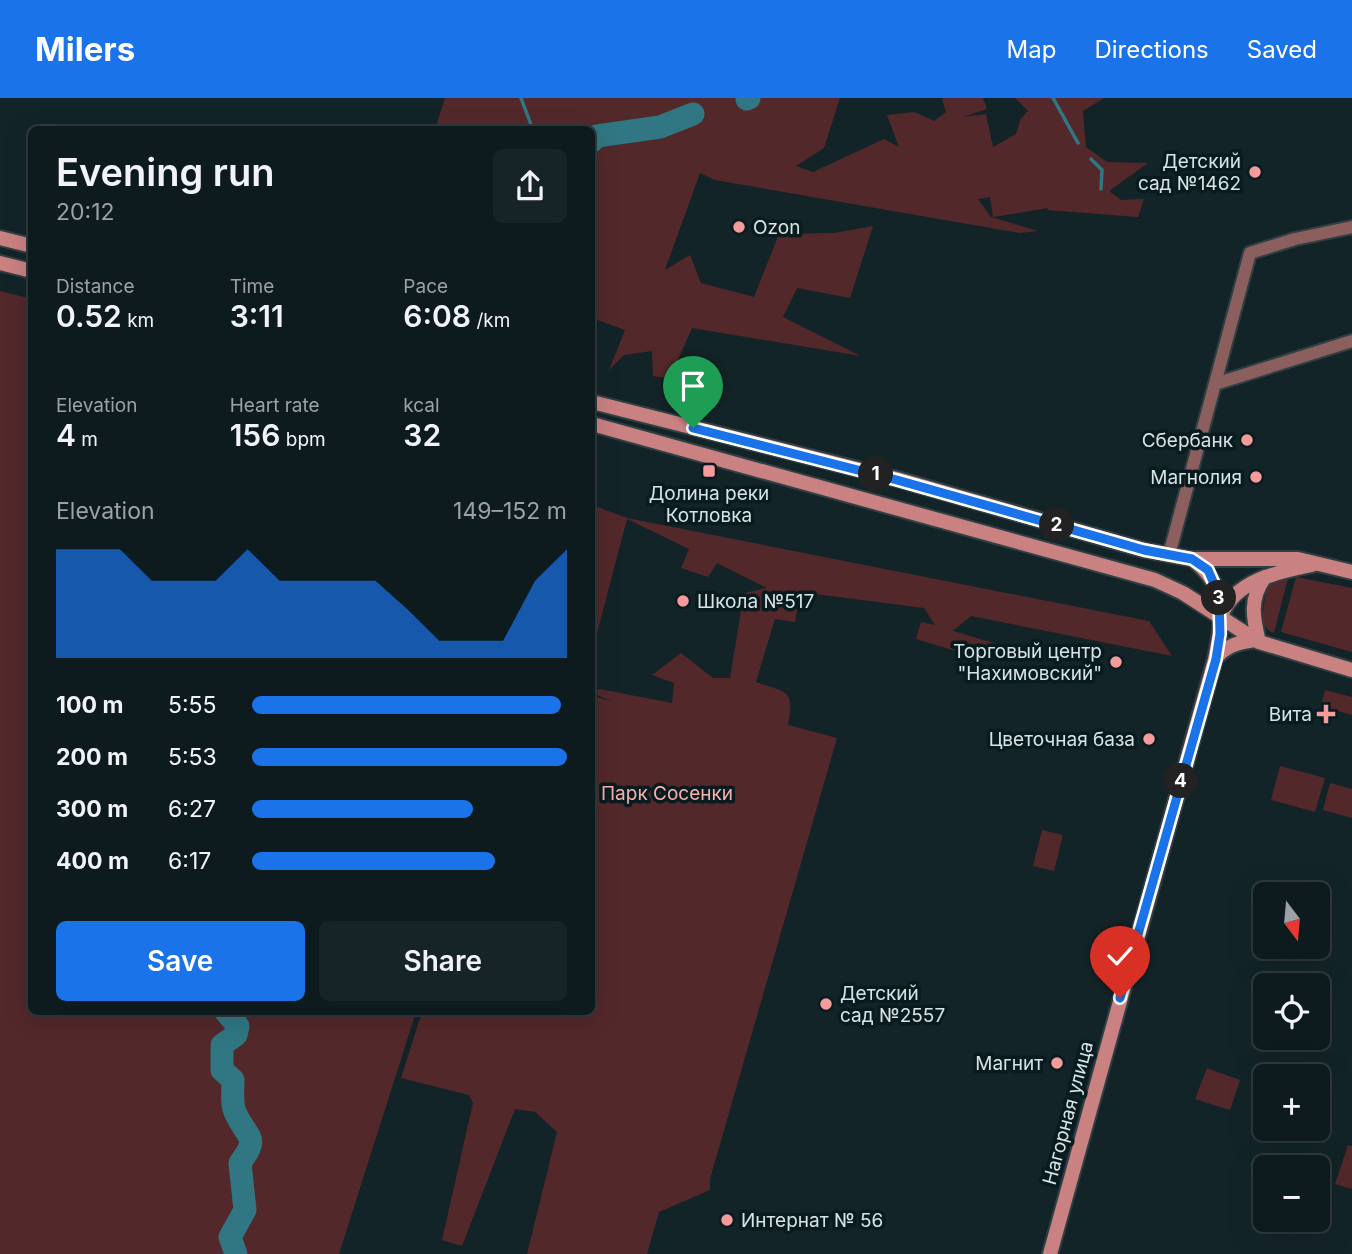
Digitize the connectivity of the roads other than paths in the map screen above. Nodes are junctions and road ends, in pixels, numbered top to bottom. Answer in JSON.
{"nodes":[{"id":1,"x":1352,"y":227,"type":"edge"},
{"id":2,"x":0,"y":238,"type":"edge"},
{"id":3,"x":28,"y":245,"type":"edge"},
{"id":4,"x":0,"y":263,"type":"edge"},
{"id":5,"x":28,"y":270,"type":"edge"},
{"id":6,"x":1352,"y":341,"type":"edge"},
{"id":7,"x":1215,"y":384,"type":"junction"},
{"id":8,"x":595,"y":403,"type":"edge"},
{"id":9,"x":595,"y":425,"type":"edge"},
{"id":10,"x":1169,"y":555,"type":"junction"},
{"id":11,"x":1192,"y":559,"type":"junction"},
{"id":12,"x":1320,"y":564,"type":"junction"},
{"id":13,"x":1352,"y":572,"type":"edge"},
{"id":14,"x":1266,"y":576,"type":"junction"},
{"id":15,"x":1174,"y":589,"type":"junction"},
{"id":16,"x":1221,"y":616,"type":"junction"},
{"id":17,"x":1257,"y":641,"type":"junction"},
{"id":18,"x":1216,"y":659,"type":"junction"},
{"id":19,"x":1352,"y":670,"type":"edge"},
{"id":20,"x":1050,"y":1254,"type":"edge"}],
"edges":[{"from":1,"to":7,"type":"street"},
{"from":2,"to":3,"type":"main road"},
{"from":4,"to":5,"type":"main road"},
{"from":6,"to":7,"type":"street"},
{"from":7,"to":10,"type":"street"},
{"from":8,"to":10,"type":"main road"},
{"from":9,"to":15,"type":"main road"},
{"from":10,"to":11,"type":"main road"},
{"from":11,"to":12,"type":"main road"},
{"from":11,"to":16,"type":"main road","name":"Нагорная улица"},
{"from":12,"to":13,"type":"main road"},
{"from":12,"to":14,"type":"main road"},
{"from":14,"to":16,"type":"main road"},
{"from":14,"to":17,"type":"main road"},
{"from":15,"to":16,"type":"main road"},
{"from":15,"to":18,"type":"main road"},
{"from":16,"to":17,"type":"main road"},
{"from":16,"to":18,"type":"main road","name":"Нагорная улица"},
{"from":17,"to":18,"type":"main road"},
{"from":17,"to":19,"type":"main road"},
{"from":18,"to":20,"type":"main road","name":"Нагорная улица"}]}
